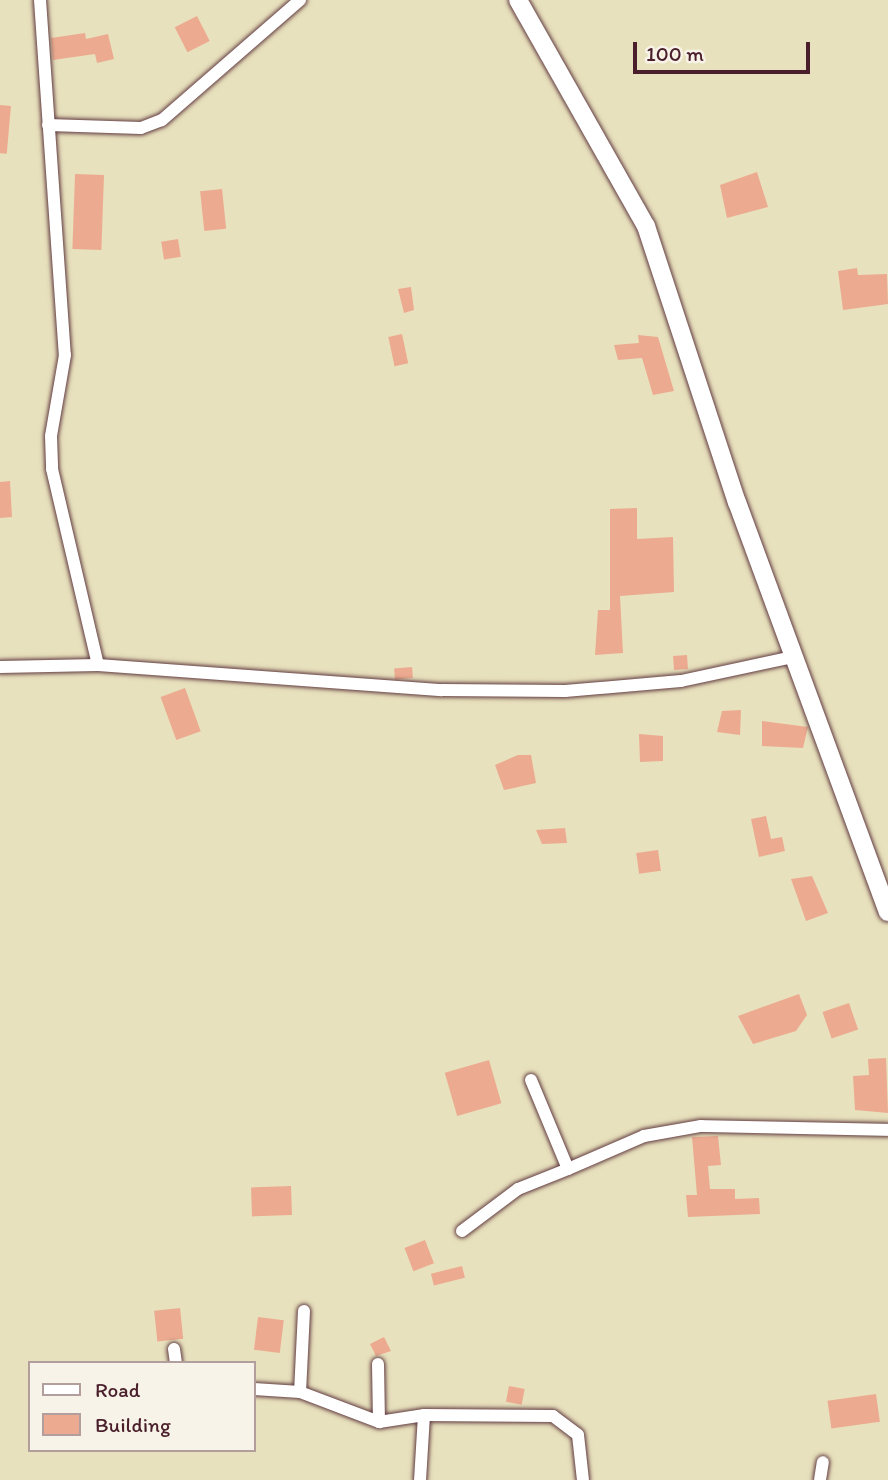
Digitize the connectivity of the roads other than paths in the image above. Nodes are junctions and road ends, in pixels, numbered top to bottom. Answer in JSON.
{"nodes":[{"id":1,"x":40,"y":0,"type":"edge"},
{"id":2,"x":300,"y":0,"type":"edge"},
{"id":3,"x":518,"y":0,"type":"edge"},
{"id":4,"x":48,"y":125,"type":"junction"},
{"id":5,"x":793,"y":656,"type":"junction"},
{"id":6,"x":98,"y":664,"type":"junction"},
{"id":7,"x":0,"y":667,"type":"edge"},
{"id":8,"x":888,"y":912,"type":"edge"},
{"id":9,"x":531,"y":1080,"type":"dead end"},
{"id":10,"x":888,"y":1130,"type":"edge"},
{"id":11,"x":568,"y":1169,"type":"junction"},
{"id":12,"x":461,"y":1231,"type":"dead end"},
{"id":13,"x":304,"y":1311,"type":"dead end"},
{"id":14,"x":174,"y":1349,"type":"dead end"},
{"id":15,"x":176,"y":1361,"type":"edge"},
{"id":16,"x":378,"y":1364,"type":"dead end"},
{"id":17,"x":256,"y":1389,"type":"edge"},
{"id":18,"x":300,"y":1392,"type":"junction"},
{"id":19,"x":424,"y":1415,"type":"junction"},
{"id":20,"x":380,"y":1422,"type":"junction"},
{"id":21,"x":823,"y":1462,"type":"dead end"},
{"id":22,"x":419,"y":1480,"type":"edge"},
{"id":23,"x":583,"y":1480,"type":"edge"},
{"id":24,"x":820,"y":1480,"type":"edge"}],
"edges":[{"from":1,"to":4,"type":"street"},
{"from":2,"to":4,"type":"street"},
{"from":3,"to":5,"type":"street"},
{"from":4,"to":6,"type":"street"},
{"from":5,"to":6,"type":"street"},
{"from":5,"to":8,"type":"street"},
{"from":6,"to":7,"type":"street"},
{"from":9,"to":11,"type":"street"},
{"from":10,"to":11,"type":"street"},
{"from":11,"to":12,"type":"street"},
{"from":13,"to":18,"type":"street"},
{"from":14,"to":15,"type":"street"},
{"from":16,"to":20,"type":"street"},
{"from":17,"to":18,"type":"street"},
{"from":18,"to":20,"type":"street"},
{"from":19,"to":20,"type":"street"},
{"from":19,"to":22,"type":"street"},
{"from":19,"to":23,"type":"street"},
{"from":21,"to":24,"type":"street"}]}
